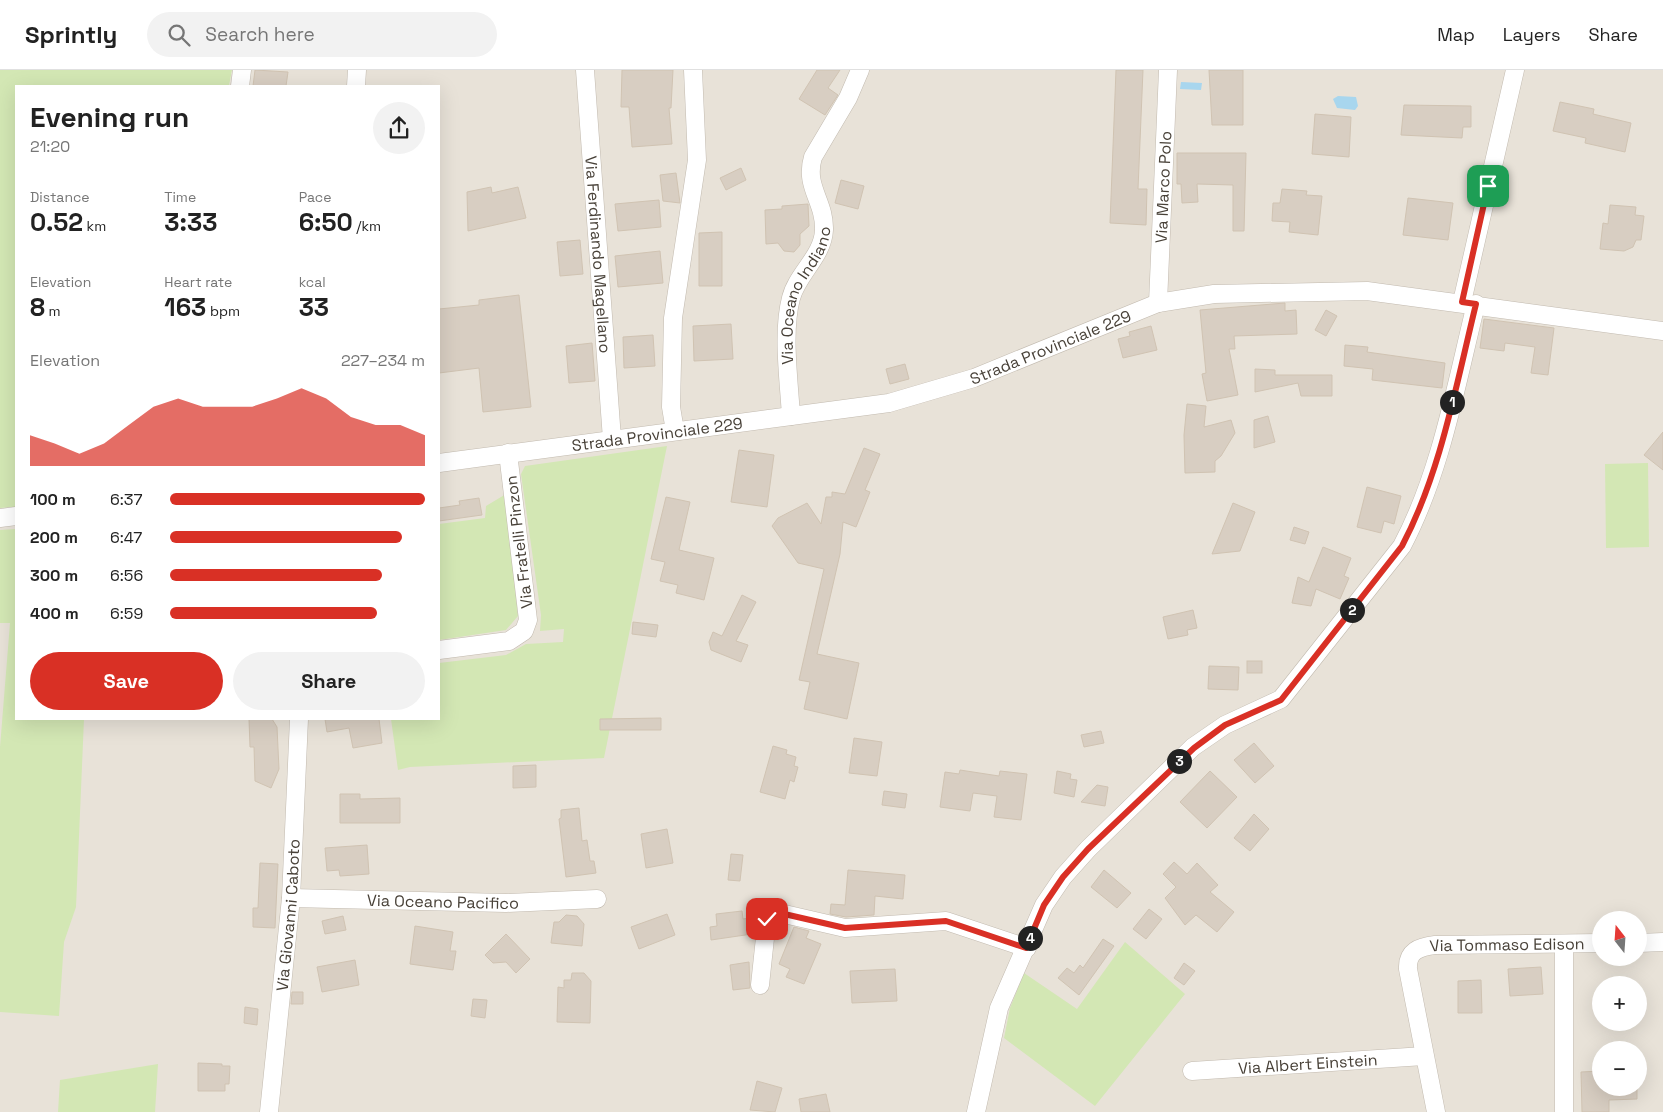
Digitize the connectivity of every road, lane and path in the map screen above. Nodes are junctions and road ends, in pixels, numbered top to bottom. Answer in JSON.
{"nodes":[{"id":1,"x":242,"y":70,"type":"edge"},
{"id":2,"x":357,"y":70,"type":"edge"},
{"id":3,"x":585,"y":70,"type":"edge"},
{"id":4,"x":693,"y":70,"type":"edge"},
{"id":5,"x":860,"y":70,"type":"edge"},
{"id":6,"x":1168,"y":70,"type":"edge"},
{"id":7,"x":1515,"y":70,"type":"edge"},
{"id":8,"x":240,"y":85,"type":"edge"},
{"id":9,"x":356,"y":85,"type":"edge"},
{"id":10,"x":1158,"y":303,"type":"junction"},
{"id":11,"x":1469,"y":303,"type":"junction"},
{"id":12,"x":1663,"y":331,"type":"edge"},
{"id":13,"x":791,"y":416,"type":"junction"},
{"id":14,"x":675,"y":431,"type":"junction"},
{"id":15,"x":612,"y":440,"type":"junction"},
{"id":16,"x":508,"y":453,"type":"junction"},
{"id":17,"x":440,"y":463,"type":"edge"},
{"id":18,"x":15,"y":516,"type":"edge"},
{"id":19,"x":0,"y":518,"type":"edge"},
{"id":20,"x":440,"y":650,"type":"edge"},
{"id":21,"x":299,"y":720,"type":"edge"},
{"id":22,"x":291,"y":898,"type":"junction"},
{"id":23,"x":597,"y":899,"type":"dead end"},
{"id":24,"x":1663,"y":942,"type":"edge"},
{"id":25,"x":1592,"y":943,"type":"edge"},
{"id":26,"x":1648,"y":943,"type":"edge"},
{"id":27,"x":1564,"y":944,"type":"junction"},
{"id":28,"x":1026,"y":948,"type":"junction"},
{"id":29,"x":760,"y":985,"type":"dead end"},
{"id":30,"x":1424,"y":1056,"type":"junction"},
{"id":31,"x":1192,"y":1071,"type":"dead end"},
{"id":32,"x":269,"y":1112,"type":"edge"},
{"id":33,"x":976,"y":1112,"type":"edge"},
{"id":34,"x":1436,"y":1112,"type":"edge"},
{"id":35,"x":1564,"y":1112,"type":"edge"}],
"edges":[{"from":1,"to":8,"type":"street"},
{"from":2,"to":9,"type":"street"},
{"from":3,"to":15,"type":"street","name":"Via Ferdinando Magellano"},
{"from":4,"to":14,"type":"street"},
{"from":5,"to":13,"type":"street","name":"Via Oceano Indiano"},
{"from":6,"to":10,"type":"street","name":"Via Marco Polo"},
{"from":7,"to":11,"type":"street"},
{"from":10,"to":11,"type":"street","name":"Strada Provinciale 229"},
{"from":10,"to":13,"type":"street","name":"Strada Provinciale 229"},
{"from":11,"to":12,"type":"street","name":"Strada Provinciale 229"},
{"from":11,"to":28,"type":"street"},
{"from":13,"to":14,"type":"street","name":"Strada Provinciale 229"},
{"from":14,"to":15,"type":"street","name":"Strada Provinciale 229"},
{"from":15,"to":16,"type":"street","name":"Strada Provinciale 229"},
{"from":16,"to":17,"type":"street","name":"Strada Provinciale 229"},
{"from":16,"to":20,"type":"street","name":"Via Fratelli Pinzon"},
{"from":18,"to":19,"type":"street"},
{"from":21,"to":22,"type":"street","name":"Via Giovanni Caboto"},
{"from":22,"to":23,"type":"street","name":"Via Oceano Pacifico"},
{"from":22,"to":32,"type":"street","name":"Via Giovanni Caboto"},
{"from":24,"to":26,"type":"street"},
{"from":25,"to":27,"type":"street","name":"Via Tommaso Edison"},
{"from":27,"to":30,"type":"street","name":"Via Tommaso Edison"},
{"from":27,"to":35,"type":"street"},
{"from":28,"to":29,"type":"street"},
{"from":28,"to":33,"type":"street"},
{"from":30,"to":31,"type":"street","name":"Via Albert Einstein"},
{"from":30,"to":34,"type":"street"}]}
